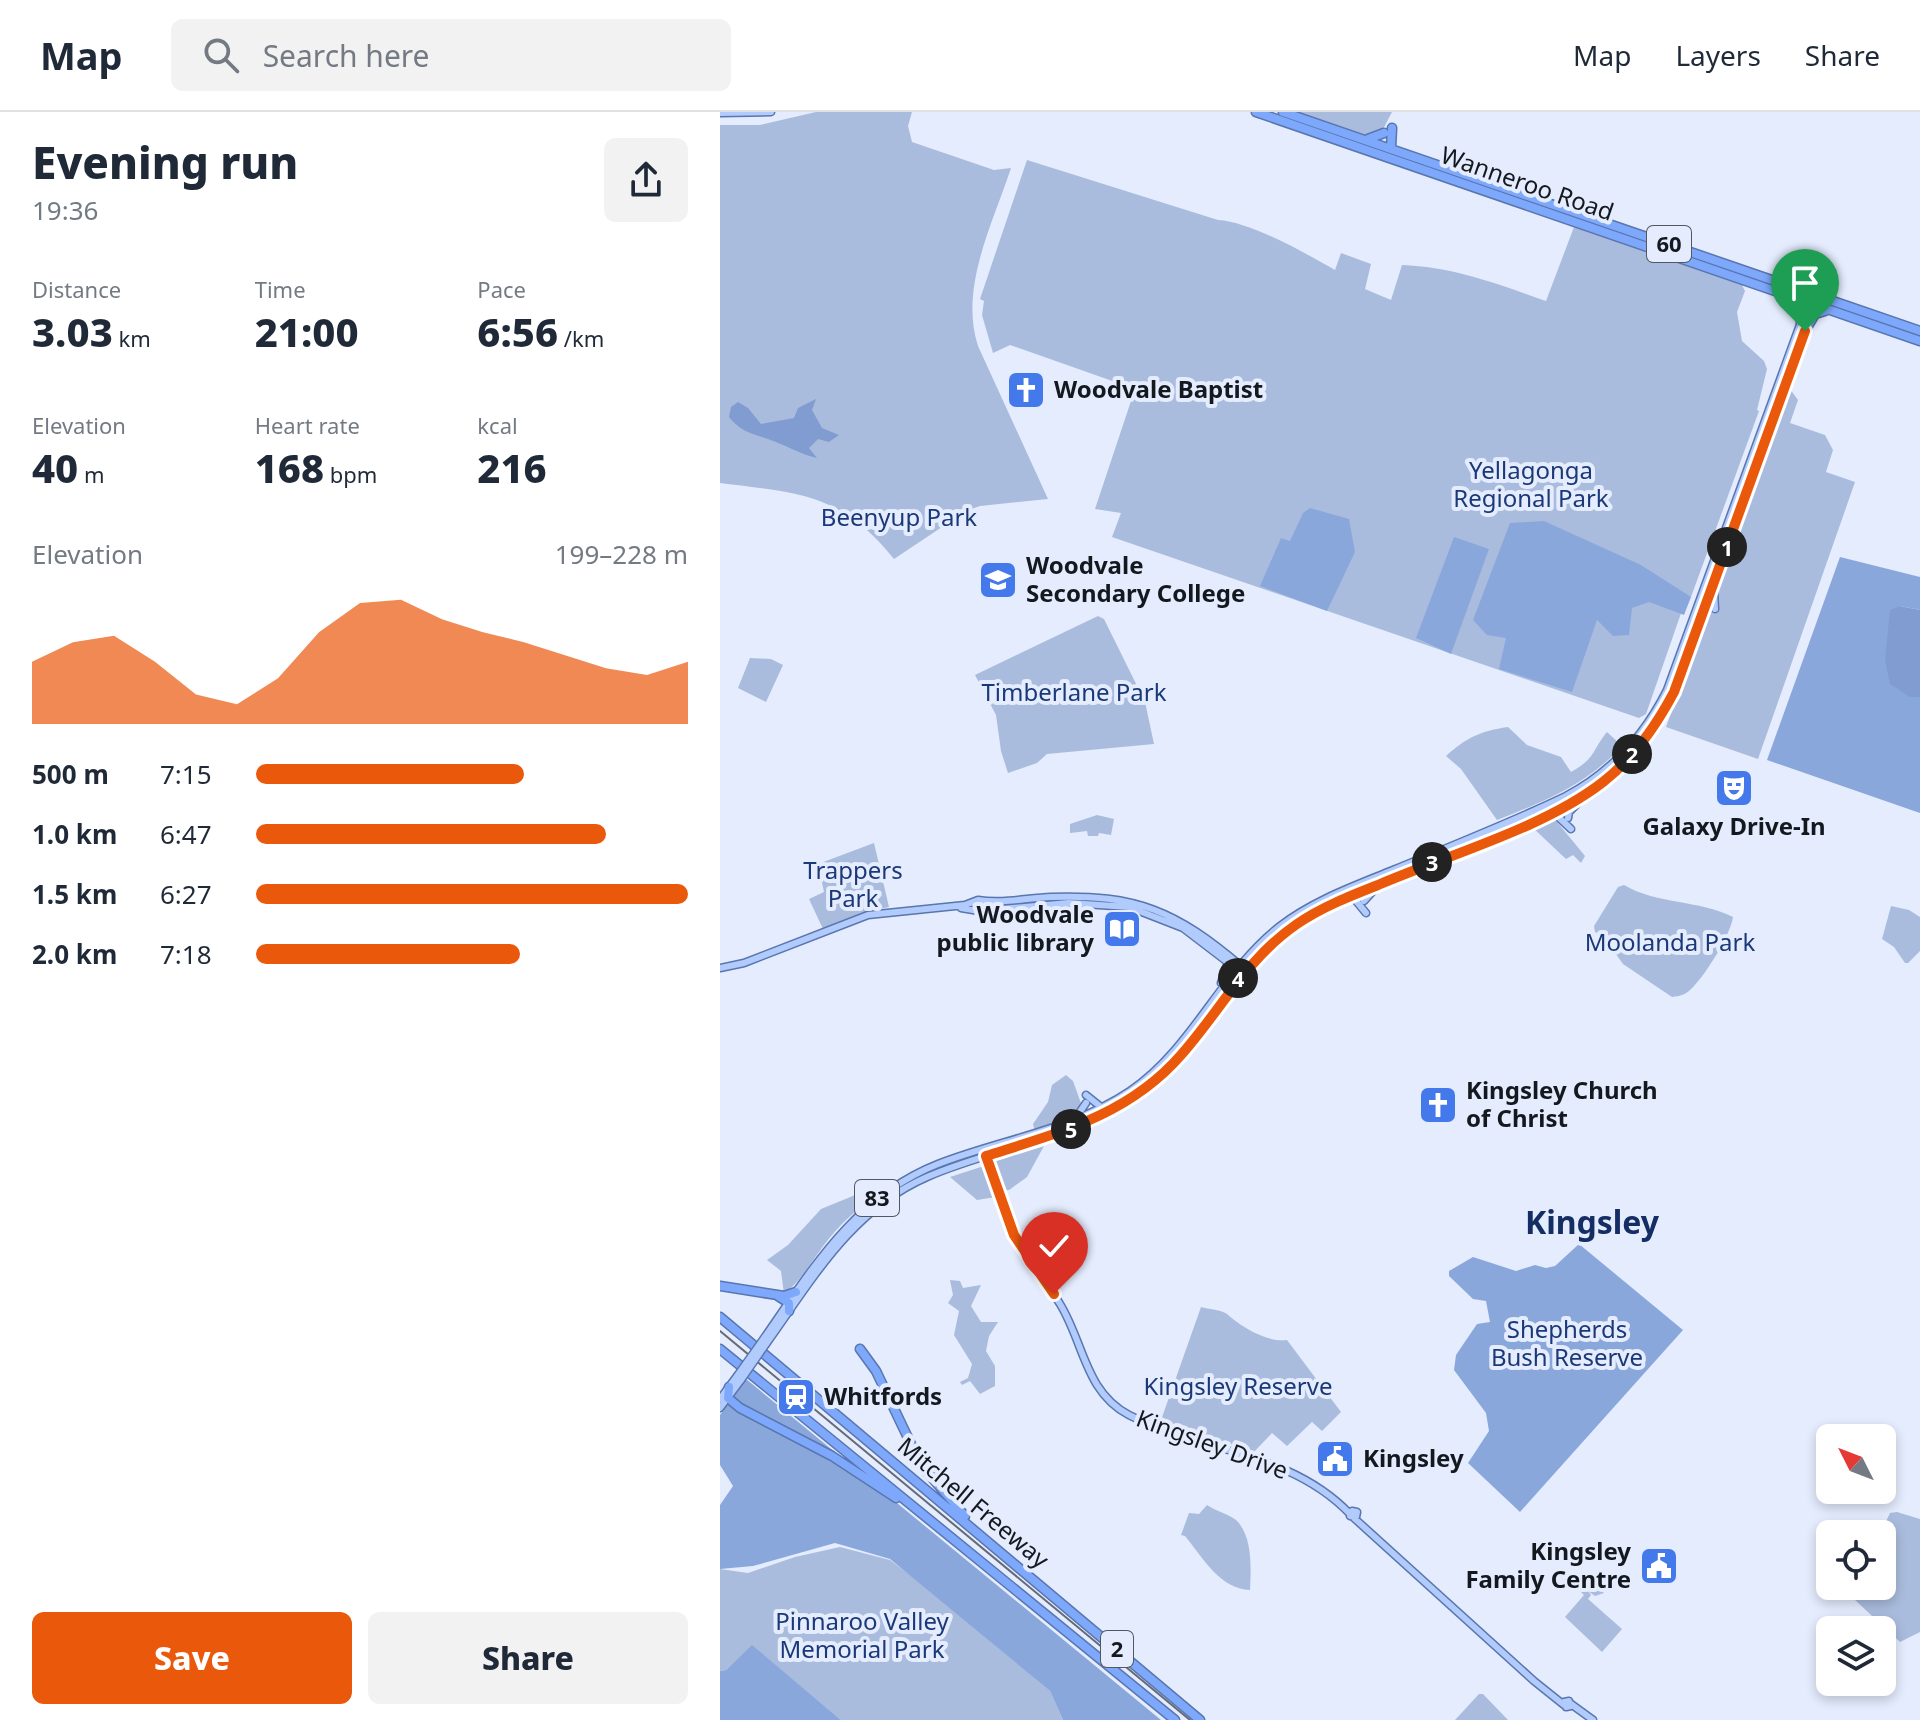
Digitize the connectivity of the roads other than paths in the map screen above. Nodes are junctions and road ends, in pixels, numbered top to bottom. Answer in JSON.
{"nodes":[{"id":1,"x":771,"y":112,"type":"edge"},
{"id":2,"x":1256,"y":112,"type":"edge"},
{"id":3,"x":1283,"y":112,"type":"edge"},
{"id":4,"x":720,"y":113,"type":"edge"},
{"id":5,"x":1363,"y":139,"type":"junction"},
{"id":6,"x":1391,"y":148,"type":"junction"},
{"id":7,"x":1810,"y":299,"type":"junction"},
{"id":8,"x":1834,"y":312,"type":"junction"},
{"id":9,"x":1803,"y":327,"type":"junction"},
{"id":10,"x":1920,"y":331,"type":"edge"},
{"id":11,"x":1920,"y":341,"type":"edge"},
{"id":12,"x":1714,"y":584,"type":"junction"},
{"id":13,"x":1715,"y":609,"type":"dead end"},
{"id":14,"x":1635,"y":726,"type":"dead end"},
{"id":15,"x":1630,"y":746,"type":"junction"},
{"id":16,"x":1588,"y":792,"type":"junction"},
{"id":17,"x":1553,"y":812,"type":"junction"},
{"id":18,"x":1568,"y":818,"type":"dead end"},
{"id":19,"x":1571,"y":829,"type":"dead end"},
{"id":20,"x":1388,"y":880,"type":"junction"},
{"id":21,"x":1352,"y":896,"type":"junction"},
{"id":22,"x":1364,"y":901,"type":"dead end"},
{"id":23,"x":978,"y":905,"type":"junction"},
{"id":24,"x":1366,"y":913,"type":"dead end"},
{"id":25,"x":1211,"y":940,"type":"junction"},
{"id":26,"x":1247,"y":957,"type":"junction"},
{"id":27,"x":1228,"y":962,"type":"junction"},
{"id":28,"x":720,"y":969,"type":"edge"},
{"id":29,"x":1241,"y":969,"type":"junction"},
{"id":30,"x":1213,"y":1000,"type":"junction"},
{"id":31,"x":1188,"y":1047,"type":"junction"},
{"id":32,"x":1175,"y":1051,"type":"junction"},
{"id":33,"x":1086,"y":1095,"type":"dead end"},
{"id":34,"x":1086,"y":1103,"type":"dead end"},
{"id":35,"x":1101,"y":1107,"type":"junction"},
{"id":36,"x":1064,"y":1124,"type":"junction"},
{"id":37,"x":1011,"y":1149,"type":"junction"},
{"id":38,"x":985,"y":1153,"type":"junction"},
{"id":39,"x":991,"y":1164,"type":"junction"},
{"id":40,"x":720,"y":1286,"type":"edge"},
{"id":41,"x":796,"y":1292,"type":"junction"},
{"id":42,"x":770,"y":1293,"type":"junction"},
{"id":43,"x":789,"y":1307,"type":"junction"},
{"id":44,"x":720,"y":1317,"type":"edge"},
{"id":45,"x":720,"y":1349,"type":"edge"},
{"id":46,"x":860,"y":1349,"type":"dead end"},
{"id":47,"x":725,"y":1397,"type":"edge"},
{"id":48,"x":1354,"y":1514,"type":"junction"},
{"id":49,"x":931,"y":1520,"type":"junction"},
{"id":50,"x":986,"y":1540,"type":"junction"},
{"id":51,"x":1175,"y":1720,"type":"edge"},
{"id":52,"x":1200,"y":1720,"type":"edge"},
{"id":53,"x":1591,"y":1720,"type":"edge"}],
"edges":[{"from":1,"to":4,"type":"main road"},
{"from":2,"to":7,"type":"highway","name":"Wanneroo Road","number":"60"},
{"from":3,"to":5,"type":"highway","name":"Wanneroo Road","number":"60"},
{"from":5,"to":6,"type":"highway","name":"Wanneroo Road","number":"60"},
{"from":5,"to":6,"type":"highway"},
{"from":6,"to":7,"type":"highway","name":"Wanneroo Road","number":"60"},
{"from":7,"to":8,"type":"highway","name":"Wanneroo Road","number":"60"},
{"from":7,"to":9,"type":"highway"},
{"from":7,"to":9,"type":"main road","number":"83"},
{"from":7,"to":10,"type":"highway","name":"Wanneroo Road","number":"60"},
{"from":8,"to":9,"type":"highway"},
{"from":8,"to":11,"type":"highway","name":"Wanneroo Road","number":"60"},
{"from":9,"to":12,"type":"main road","number":"83"},
{"from":9,"to":15,"type":"main road","number":"83"},
{"from":12,"to":13,"type":"main road"},
{"from":12,"to":16,"type":"main road","number":"83"},
{"from":14,"to":15,"type":"main road"},
{"from":15,"to":26,"type":"main road","number":"83"},
{"from":16,"to":17,"type":"main road","number":"83"},
{"from":16,"to":18,"type":"main road"},
{"from":17,"to":19,"type":"main road"},
{"from":17,"to":20,"type":"main road","number":"83"},
{"from":20,"to":21,"type":"main road","number":"83"},
{"from":20,"to":22,"type":"main road"},
{"from":21,"to":24,"type":"main road"},
{"from":21,"to":29,"type":"main road","number":"83"},
{"from":23,"to":25,"type":"main road"},
{"from":23,"to":27,"type":"main road"},
{"from":23,"to":28,"type":"main road"},
{"from":25,"to":26,"type":"main road"},
{"from":25,"to":29,"type":"main road"},
{"from":26,"to":29,"type":"main road","number":"83"},
{"from":27,"to":29,"type":"main road"},
{"from":27,"to":30,"type":"main road"},
{"from":29,"to":30,"type":"main road","number":"83"},
{"from":29,"to":31,"type":"main road","number":"83"},
{"from":30,"to":32,"type":"main road","number":"83"},
{"from":31,"to":32,"type":"main road"},
{"from":31,"to":37,"type":"main road","number":"83"},
{"from":32,"to":35,"type":"main road","number":"83"},
{"from":33,"to":35,"type":"main road"},
{"from":34,"to":36,"type":"main road"},
{"from":35,"to":36,"type":"main road","number":"83"},
{"from":36,"to":38,"type":"main road","number":"83"},
{"from":37,"to":38,"type":"main road","number":"83"},
{"from":37,"to":39,"type":"main road"},
{"from":38,"to":39,"type":"main road","name":"Kingsley Drive"},
{"from":38,"to":41,"type":"main road","number":"83"},
{"from":38,"to":43,"type":"main road","number":"83"},
{"from":38,"to":48,"type":"main road","name":"Kingsley Drive"},
{"from":39,"to":48,"type":"main road","name":"Kingsley Drive"},
{"from":40,"to":42,"type":"highway"},
{"from":41,"to":42,"type":"highway"},
{"from":41,"to":43,"type":"main road","number":"83"},
{"from":42,"to":43,"type":"highway"},
{"from":43,"to":47,"type":"main road","number":"83","bridge":true},
{"from":44,"to":50,"type":"highway","name":"Mitchell Freeway","number":"2"},
{"from":45,"to":49,"type":"highway","name":"Mitchell Freeway","number":"2"},
{"from":46,"to":50,"type":"highway"},
{"from":47,"to":49,"type":"highway"},
{"from":48,"to":53,"type":"main road","name":"Kingsley Drive"},
{"from":49,"to":51,"type":"highway","name":"Mitchell Freeway","number":"2"},
{"from":50,"to":52,"type":"highway","name":"Mitchell Freeway","number":"2"}]}
